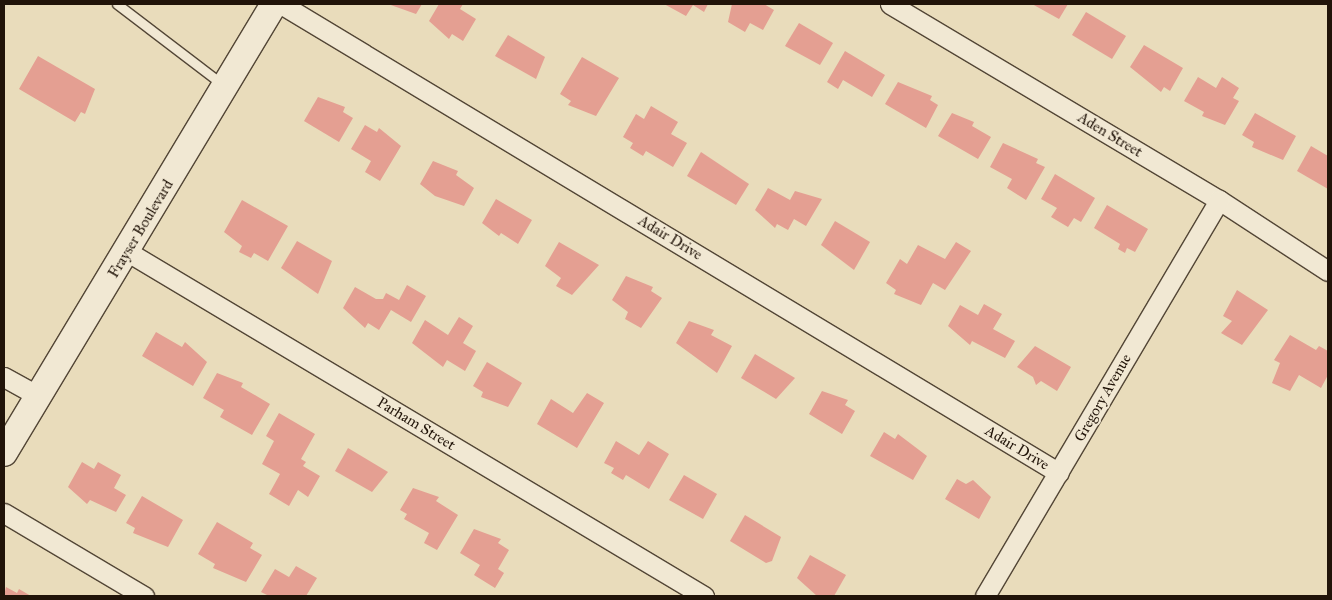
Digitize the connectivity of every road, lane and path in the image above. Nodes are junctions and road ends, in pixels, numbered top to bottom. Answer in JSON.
{"nodes":[{"id":1,"x":117,"y":4,"type":"edge"},
{"id":2,"x":274,"y":4,"type":"edge"},
{"id":3,"x":281,"y":4,"type":"edge"},
{"id":4,"x":890,"y":4,"type":"edge"},
{"id":5,"x":225,"y":87,"type":"junction"},
{"id":6,"x":1219,"y":200,"type":"junction"},
{"id":7,"x":128,"y":252,"type":"junction"},
{"id":8,"x":1328,"y":270,"type":"edge"},
{"id":9,"x":4,"y":377,"type":"edge"},
{"id":10,"x":38,"y":396,"type":"junction"},
{"id":11,"x":4,"y":453,"type":"edge"},
{"id":12,"x":1058,"y":473,"type":"junction"},
{"id":13,"x":4,"y":513,"type":"edge"},
{"id":14,"x":144,"y":596,"type":"edge"},
{"id":15,"x":704,"y":596,"type":"edge"},
{"id":16,"x":986,"y":596,"type":"edge"}],
"edges":[{"from":1,"to":5,"type":"lane"},
{"from":2,"to":5,"type":"main road","name":"Frayser Boulevard"},
{"from":3,"to":12,"type":"street","name":"Adair Drive"},
{"from":4,"to":6,"type":"street","name":"Aden Street"},
{"from":5,"to":7,"type":"main road","name":"Frayser Boulevard"},
{"from":6,"to":8,"type":"street","name":"Aden Street"},
{"from":6,"to":12,"type":"street","name":"Gregory Avenue"},
{"from":7,"to":10,"type":"main road","name":"Frayser Boulevard"},
{"from":7,"to":15,"type":"street","name":"Parham Street"},
{"from":9,"to":10,"type":"street"},
{"from":10,"to":11,"type":"main road","name":"Frayser Boulevard"},
{"from":12,"to":16,"type":"street","name":"Gregory Avenue"},
{"from":13,"to":14,"type":"street"}]}
